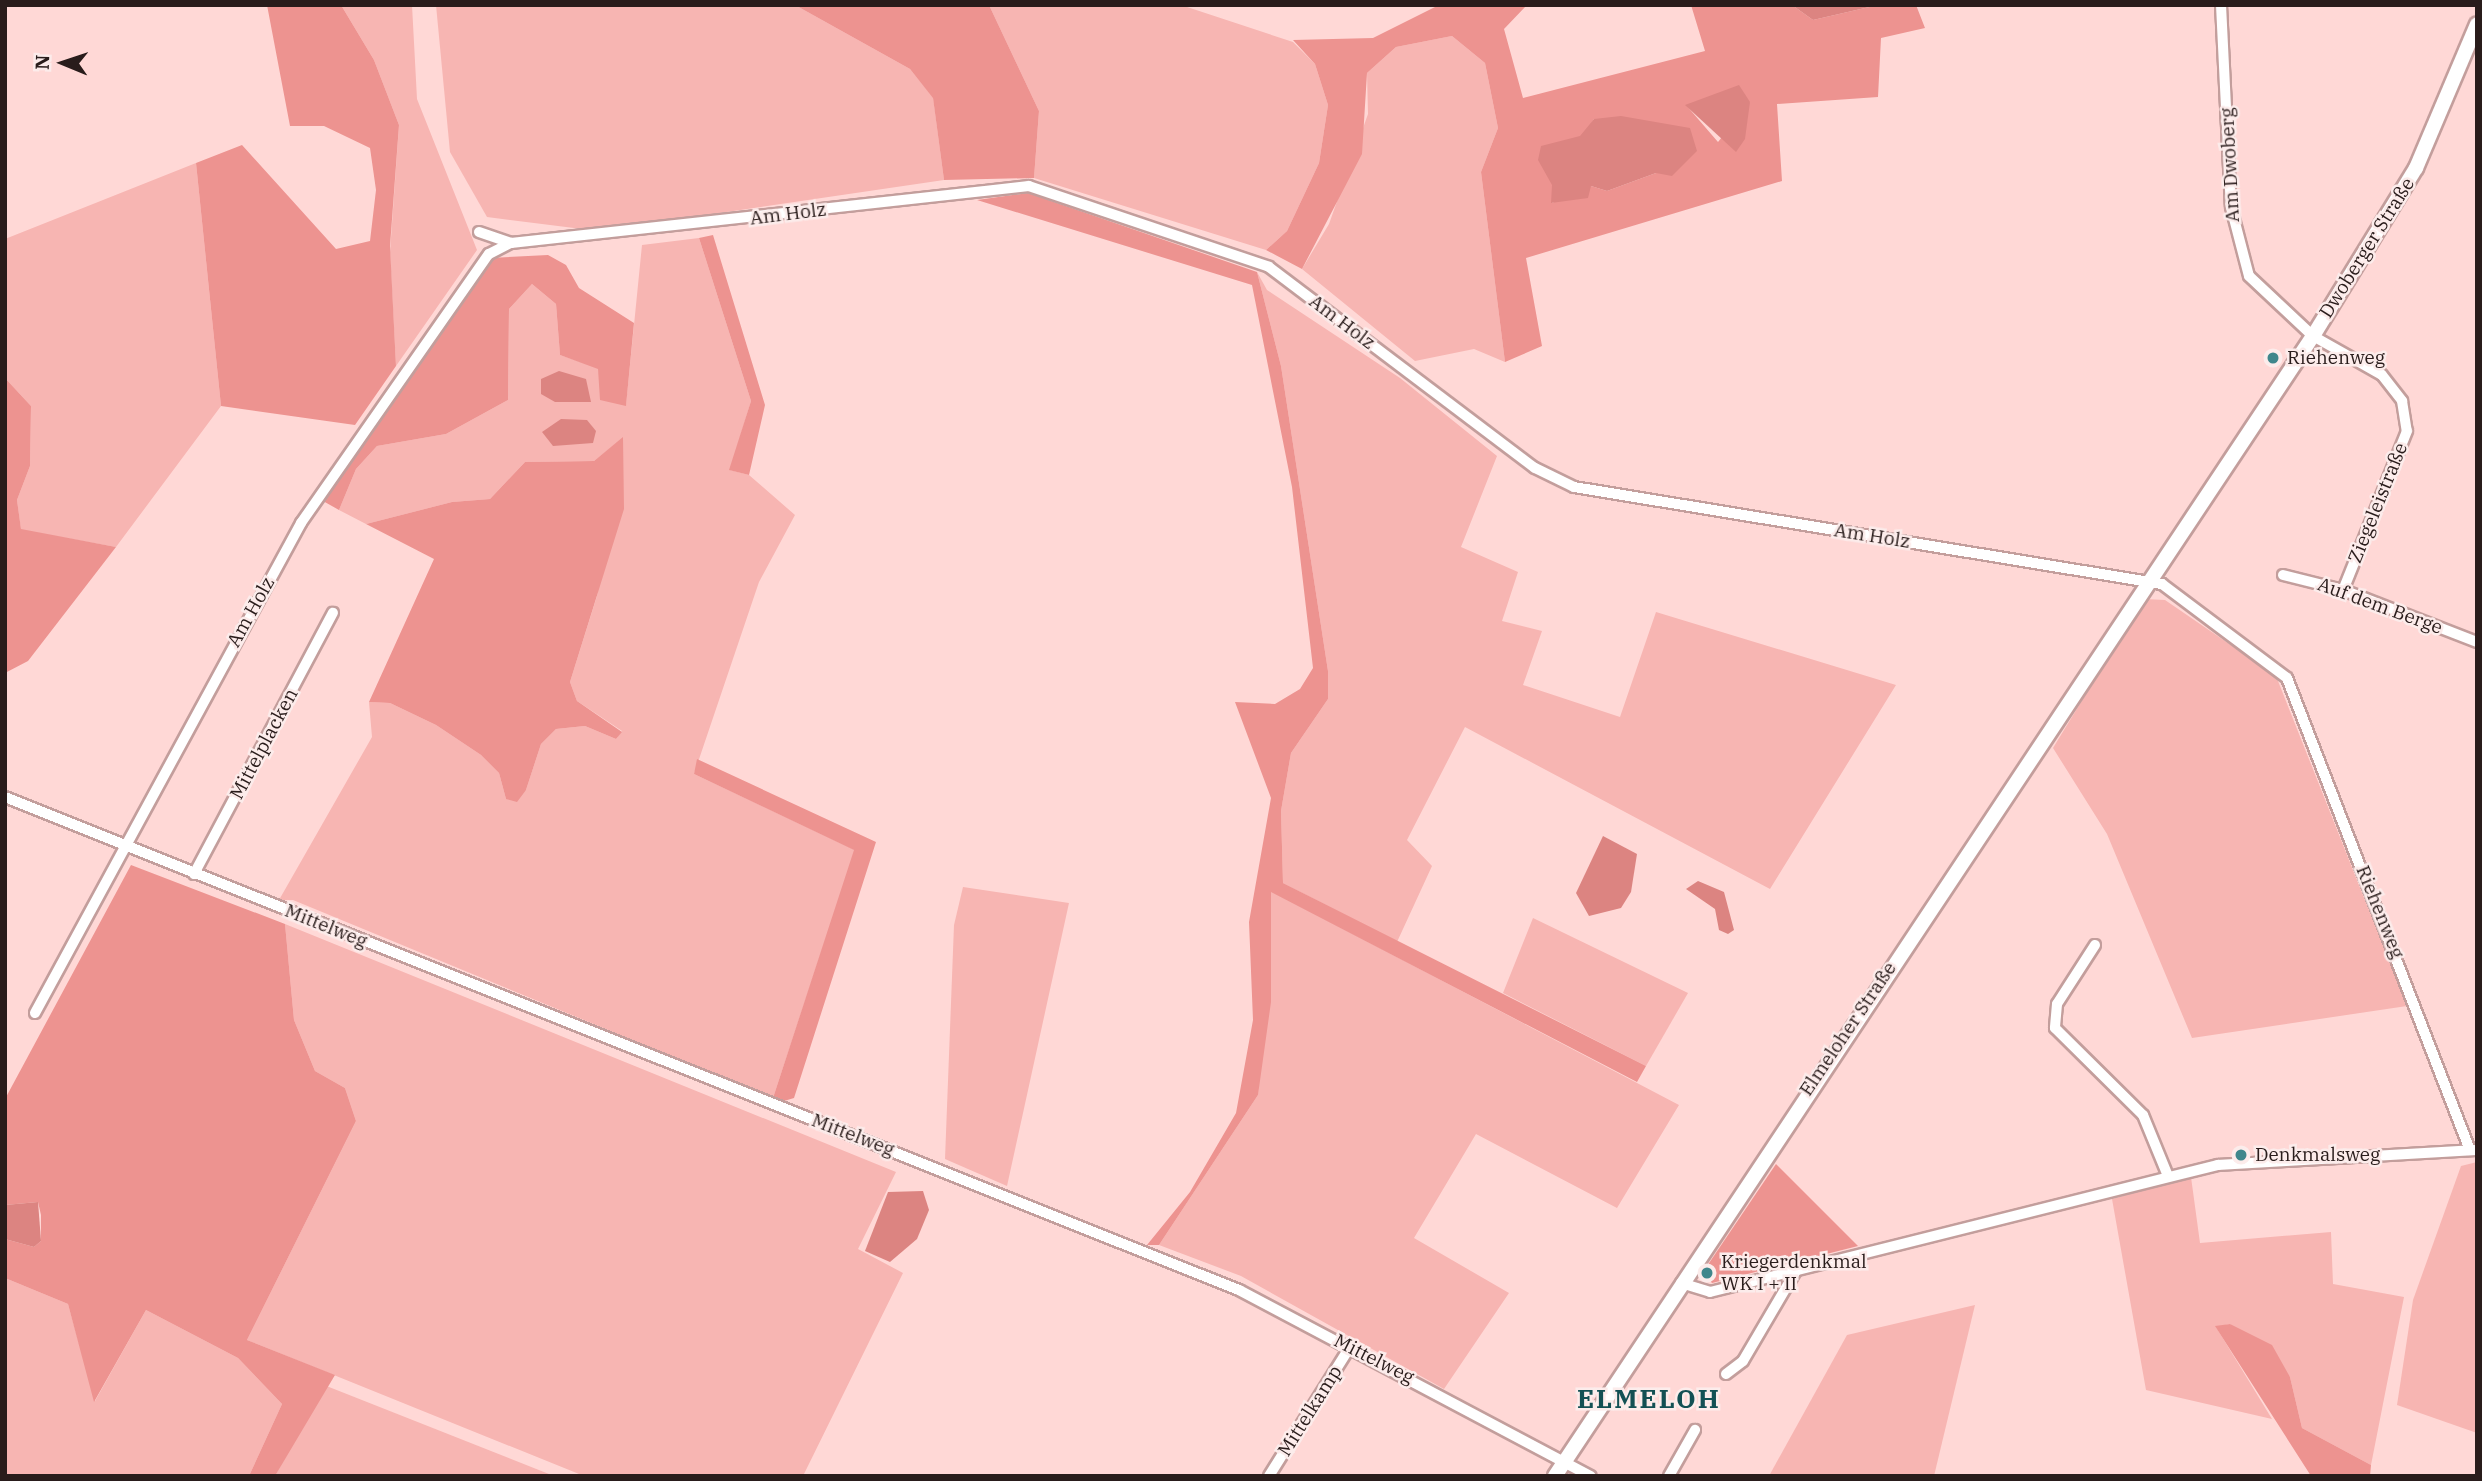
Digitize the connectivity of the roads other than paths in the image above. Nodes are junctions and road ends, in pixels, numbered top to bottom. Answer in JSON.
{"nodes":[{"id":1,"x":2221,"y":5,"type":"edge"},
{"id":2,"x":2477,"y":24,"type":"edge"},
{"id":3,"x":479,"y":232,"type":"dead end"},
{"id":4,"x":511,"y":243,"type":"junction"},
{"id":5,"x":2313,"y":336,"type":"junction"},
{"id":6,"x":2283,"y":575,"type":"dead end"},
{"id":7,"x":2145,"y":583,"type":"junction"},
{"id":8,"x":2343,"y":590,"type":"junction"},
{"id":9,"x":333,"y":614,"type":"dead end"},
{"id":10,"x":2477,"y":642,"type":"edge"},
{"id":11,"x":5,"y":797,"type":"edge"},
{"id":12,"x":124,"y":847,"type":"junction"},
{"id":13,"x":194,"y":874,"type":"junction"},
{"id":14,"x":2095,"y":945,"type":"dead end"},
{"id":15,"x":35,"y":1013,"type":"dead end"},
{"id":16,"x":2474,"y":1150,"type":"edge"},
{"id":17,"x":2168,"y":1176,"type":"junction"},
{"id":18,"x":1797,"y":1269,"type":"junction"},
{"id":19,"x":1681,"y":1283,"type":"junction"},
{"id":20,"x":1350,"y":1347,"type":"junction"},
{"id":21,"x":1727,"y":1374,"type":"dead end"},
{"id":22,"x":1695,"y":1430,"type":"dead end"},
{"id":23,"x":1566,"y":1461,"type":"junction"},
{"id":24,"x":1269,"y":1476,"type":"edge"},
{"id":25,"x":1555,"y":1476,"type":"edge"},
{"id":26,"x":1591,"y":1476,"type":"edge"},
{"id":27,"x":1669,"y":1476,"type":"edge"}],
"edges":[{"from":1,"to":5,"type":"street","name":"Am Dwoberg"},
{"from":2,"to":5,"type":"street","name":"Dwoberger Straße"},
{"from":3,"to":4,"type":"street","name":"Am Holz"},
{"from":4,"to":7,"type":"street","name":"Am Holz"},
{"from":4,"to":12,"type":"street","name":"Am Holz"},
{"from":5,"to":7,"type":"street","name":"Dwoberger Straße"},
{"from":5,"to":8,"type":"street","name":"Ziegeleistraße"},
{"from":6,"to":8,"type":"street","name":"Auf dem Berge"},
{"from":7,"to":16,"type":"street","name":"Riehenweg"},
{"from":7,"to":19,"type":"street","name":"Elmeloher Straße"},
{"from":8,"to":10,"type":"street","name":"Auf dem Berge"},
{"from":9,"to":13,"type":"street","name":"Mittelplacken"},
{"from":11,"to":12,"type":"street","name":"Mittelweg"},
{"from":12,"to":13,"type":"street","name":"Mittelweg"},
{"from":12,"to":15,"type":"street","name":"Am Holz"},
{"from":13,"to":20,"type":"street","name":"Mittelweg"},
{"from":14,"to":17,"type":"street"},
{"from":16,"to":17,"type":"street"},
{"from":17,"to":18,"type":"street"},
{"from":18,"to":19,"type":"street"},
{"from":18,"to":21,"type":"street"},
{"from":19,"to":23,"type":"street","name":"Elmeloher Straße"},
{"from":20,"to":23,"type":"street","name":"Mittelweg"},
{"from":20,"to":24,"type":"street","name":"Mittelkamp"},
{"from":22,"to":27,"type":"street"},
{"from":23,"to":25,"type":"street","name":"Elmeloher Straße"},
{"from":23,"to":26,"type":"street","name":"Mittelweg"}]}
